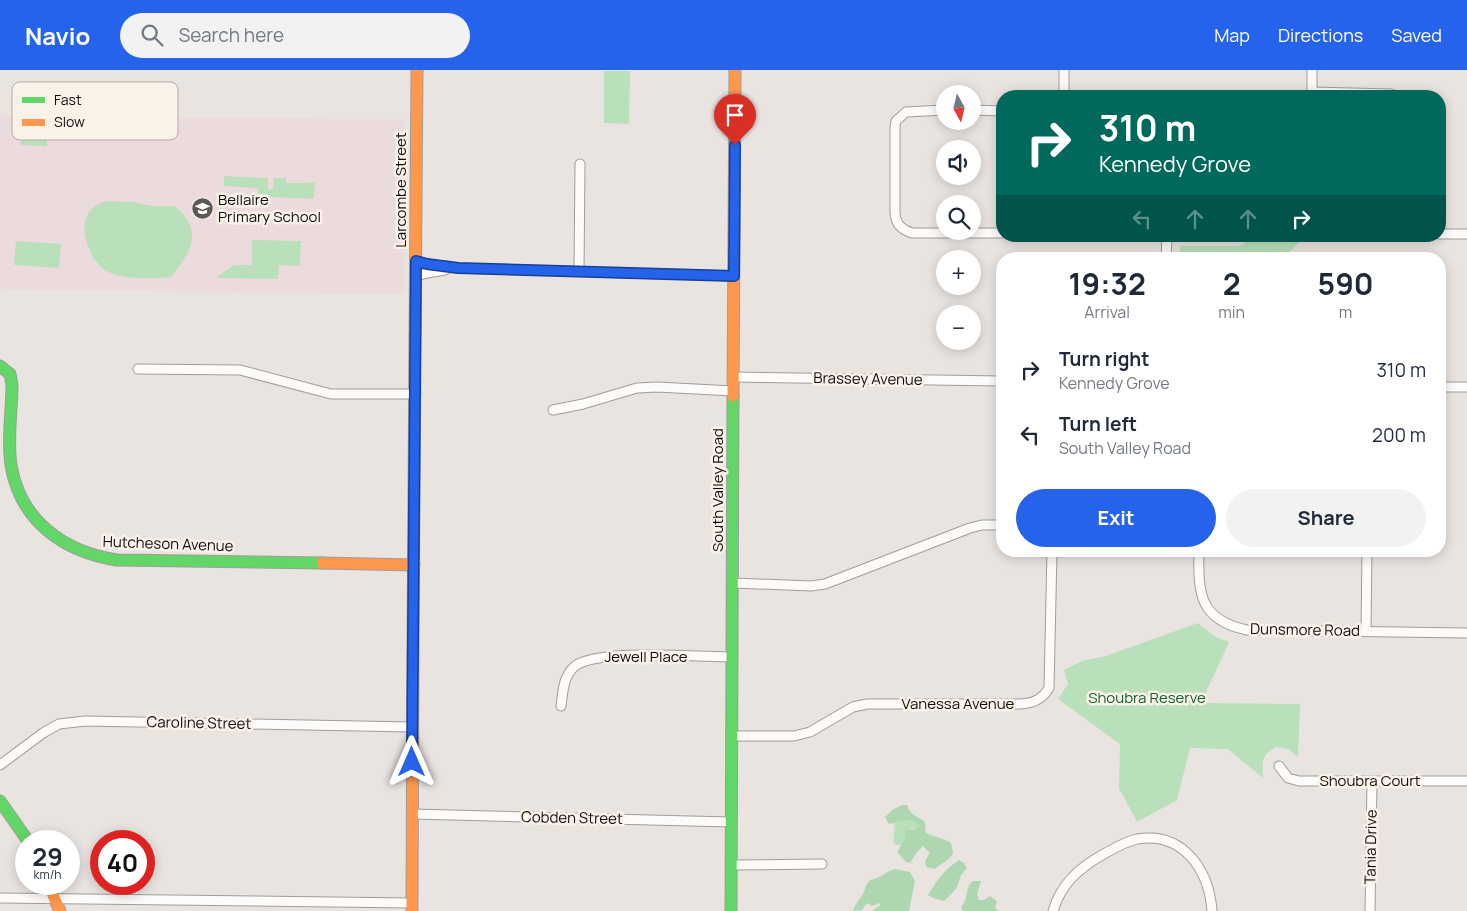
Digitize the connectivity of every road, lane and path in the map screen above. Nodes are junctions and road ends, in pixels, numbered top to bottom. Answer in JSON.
{"nodes":[{"id":1,"x":417,"y":70,"type":"edge"},
{"id":2,"x":735,"y":70,"type":"edge"},
{"id":3,"x":1064,"y":70,"type":"edge"},
{"id":4,"x":1312,"y":70,"type":"edge"},
{"id":5,"x":1064,"y":90,"type":"edge"},
{"id":6,"x":1312,"y":90,"type":"edge"},
{"id":7,"x":936,"y":110,"type":"edge"},
{"id":8,"x":981,"y":110,"type":"edge"},
{"id":9,"x":996,"y":110,"type":"edge"},
{"id":10,"x":580,"y":164,"type":"dead end"},
{"id":11,"x":996,"y":233,"type":"edge"},
{"id":12,"x":1446,"y":234,"type":"edge"},
{"id":13,"x":1467,"y":234,"type":"edge"},
{"id":14,"x":416,"y":261,"type":"junction"},
{"id":15,"x":458,"y":268,"type":"junction"},
{"id":16,"x":579,"y":271,"type":"junction"},
{"id":17,"x":416,"y":276,"type":"junction"},
{"id":18,"x":734,"y":276,"type":"junction"},
{"id":19,"x":0,"y":366,"type":"edge"},
{"id":20,"x":138,"y":369,"type":"dead end"},
{"id":21,"x":734,"y":377,"type":"junction"},
{"id":22,"x":996,"y":381,"type":"edge"},
{"id":23,"x":1446,"y":387,"type":"edge"},
{"id":24,"x":1467,"y":387,"type":"edge"},
{"id":25,"x":734,"y":390,"type":"junction"},
{"id":26,"x":416,"y":394,"type":"junction"},
{"id":27,"x":553,"y":410,"type":"dead end"},
{"id":28,"x":996,"y":525,"type":"edge"},
{"id":29,"x":1052,"y":557,"type":"edge"},
{"id":30,"x":1199,"y":557,"type":"edge"},
{"id":31,"x":1368,"y":557,"type":"edge"},
{"id":32,"x":414,"y":565,"type":"junction"},
{"id":33,"x":733,"y":583,"type":"junction"},
{"id":34,"x":1366,"y":631,"type":"junction"},
{"id":35,"x":1467,"y":633,"type":"edge"},
{"id":36,"x":732,"y":657,"type":"junction"},
{"id":37,"x":561,"y":706,"type":"dead end"},
{"id":38,"x":412,"y":727,"type":"junction"},
{"id":39,"x":732,"y":736,"type":"junction"},
{"id":40,"x":0,"y":765,"type":"edge"},
{"id":41,"x":1280,"y":766,"type":"dead end"},
{"id":42,"x":1467,"y":781,"type":"edge"},
{"id":43,"x":1372,"y":782,"type":"junction"},
{"id":44,"x":0,"y":801,"type":"edge"},
{"id":45,"x":412,"y":814,"type":"junction"},
{"id":46,"x":731,"y":822,"type":"junction"},
{"id":47,"x":20,"y":830,"type":"edge"},
{"id":48,"x":822,"y":864,"type":"dead end"},
{"id":49,"x":731,"y":865,"type":"junction"},
{"id":50,"x":0,"y":898,"type":"edge"},
{"id":51,"x":57,"y":906,"type":"edge"},
{"id":52,"x":412,"y":907,"type":"edge"},
{"id":53,"x":731,"y":911,"type":"edge"},
{"id":54,"x":1053,"y":911,"type":"edge"},
{"id":55,"x":1212,"y":911,"type":"edge"},
{"id":56,"x":1370,"y":911,"type":"edge"}],
"edges":[{"from":1,"to":14,"type":"street","name":"Larcombe Street"},
{"from":2,"to":18,"type":"street","name":"South Valley Road"},
{"from":3,"to":5,"type":"street"},
{"from":4,"to":6,"type":"street"},
{"from":7,"to":11,"type":"street"},
{"from":8,"to":9,"type":"street"},
{"from":10,"to":16,"type":"street"},
{"from":12,"to":13,"type":"street"},
{"from":14,"to":15,"type":"street"},
{"from":14,"to":17,"type":"street","name":"Larcombe Street"},
{"from":15,"to":16,"type":"street"},
{"from":15,"to":17,"type":"street"},
{"from":16,"to":18,"type":"street"},
{"from":17,"to":26,"type":"street","name":"Larcombe Street"},
{"from":18,"to":21,"type":"street","name":"South Valley Road"},
{"from":19,"to":32,"type":"street","name":"Hutcheson Avenue"},
{"from":20,"to":26,"type":"street"},
{"from":21,"to":22,"type":"street","name":"Brassey Avenue"},
{"from":21,"to":25,"type":"street","name":"South Valley Road"},
{"from":23,"to":24,"type":"street"},
{"from":25,"to":27,"type":"street"},
{"from":25,"to":33,"type":"street","name":"South Valley Road"},
{"from":26,"to":32,"type":"street","name":"Larcombe Street"},
{"from":28,"to":33,"type":"street"},
{"from":29,"to":39,"type":"street","name":"Vanessa Avenue"},
{"from":30,"to":34,"type":"street","name":"Dunsmore Road"},
{"from":31,"to":34,"type":"street"},
{"from":32,"to":38,"type":"street","name":"Larcombe Street"},
{"from":33,"to":36,"type":"street","name":"South Valley Road"},
{"from":34,"to":35,"type":"street","name":"Dunsmore Road"},
{"from":36,"to":37,"type":"street","name":"Jewell Place"},
{"from":36,"to":39,"type":"street","name":"South Valley Road"},
{"from":38,"to":40,"type":"street","name":"Caroline Street"},
{"from":38,"to":45,"type":"street","name":"Larcombe Street"},
{"from":39,"to":46,"type":"street","name":"South Valley Road"},
{"from":41,"to":43,"type":"street","name":"Shoubra Court"},
{"from":42,"to":43,"type":"street","name":"Shoubra Court"},
{"from":43,"to":56,"type":"street","name":"Tania Drive"},
{"from":44,"to":47,"type":"street"},
{"from":45,"to":46,"type":"street","name":"Cobden Street"},
{"from":45,"to":52,"type":"street","name":"Larcombe Street"},
{"from":46,"to":49,"type":"street","name":"South Valley Road"},
{"from":48,"to":49,"type":"street"},
{"from":49,"to":53,"type":"street","name":"South Valley Road"},
{"from":50,"to":51,"type":"street"},
{"from":51,"to":52,"type":"street"},
{"from":54,"to":55,"type":"street"}]}
